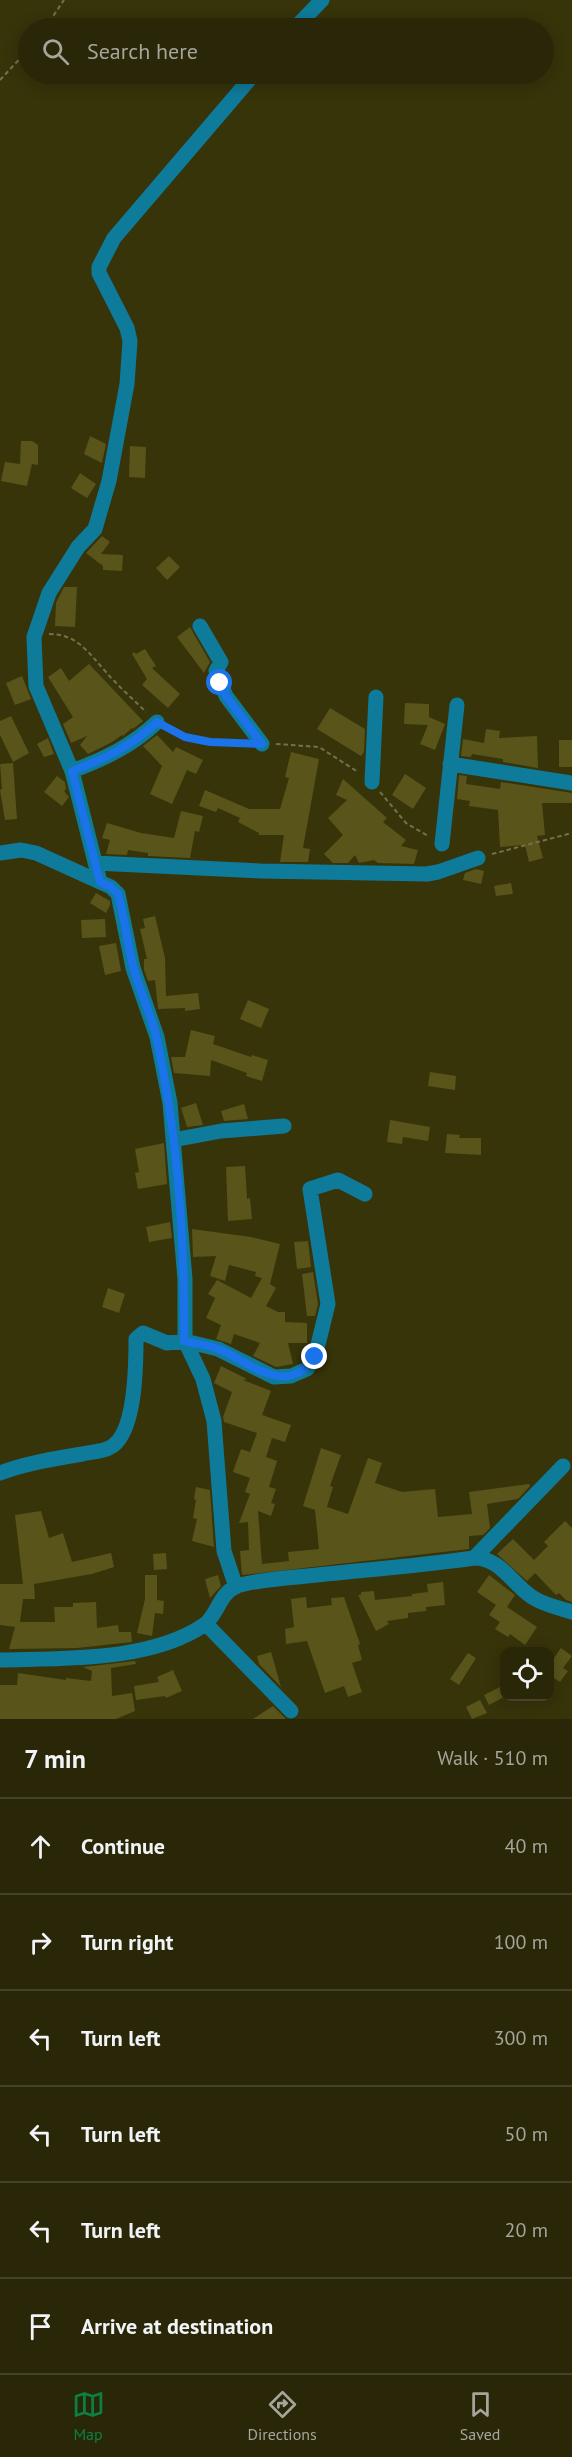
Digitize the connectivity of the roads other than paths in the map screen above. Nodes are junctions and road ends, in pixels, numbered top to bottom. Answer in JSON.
{"nodes":[{"id":1,"x":322,"y":0,"type":"edge"},
{"id":2,"x":305,"y":18,"type":"edge"},
{"id":3,"x":245,"y":84,"type":"edge"},
{"id":4,"x":200,"y":626,"type":"dead end"},
{"id":5,"x":376,"y":697,"type":"dead end"},
{"id":6,"x":457,"y":705,"type":"dead end"},
{"id":7,"x":157,"y":722,"type":"road end"},
{"id":8,"x":262,"y":744,"type":"road end"},
{"id":9,"x":450,"y":764,"type":"junction"},
{"id":10,"x":72,"y":771,"type":"junction"},
{"id":11,"x":372,"y":782,"type":"road end"},
{"id":12,"x":572,"y":783,"type":"edge"},
{"id":13,"x":442,"y":844,"type":"road end"},
{"id":14,"x":0,"y":853,"type":"edge"},
{"id":15,"x":478,"y":858,"type":"road end"},
{"id":16,"x":94,"y":863,"type":"junction"},
{"id":17,"x":100,"y":882,"type":"junction"},
{"id":18,"x":284,"y":1126,"type":"dead end"},
{"id":19,"x":173,"y":1140,"type":"junction"},
{"id":20,"x":365,"y":1194,"type":"dead end"},
{"id":21,"x":184,"y":1341,"type":"junction"},
{"id":22,"x":563,"y":1467,"type":"dead end"},
{"id":23,"x":0,"y":1473,"type":"edge"},
{"id":24,"x":474,"y":1558,"type":"junction"},
{"id":25,"x":236,"y":1587,"type":"junction"},
{"id":26,"x":572,"y":1612,"type":"edge"},
{"id":27,"x":206,"y":1624,"type":"junction"},
{"id":28,"x":0,"y":1660,"type":"edge"},
{"id":29,"x":291,"y":1711,"type":"dead end"}],
"edges":[{"from":1,"to":2,"type":"street"},
{"from":3,"to":10,"type":"street"},
{"from":4,"to":8,"type":"street"},
{"from":5,"to":11,"type":"street"},
{"from":6,"to":9,"type":"street"},
{"from":7,"to":10,"type":"street"},
{"from":9,"to":12,"type":"street"},
{"from":9,"to":13,"type":"street"},
{"from":10,"to":16,"type":"street"},
{"from":14,"to":17,"type":"street"},
{"from":15,"to":16,"type":"street"},
{"from":16,"to":17,"type":"street"},
{"from":17,"to":19,"type":"street"},
{"from":18,"to":19,"type":"street"},
{"from":19,"to":21,"type":"street"},
{"from":20,"to":21,"type":"street"},
{"from":21,"to":23,"type":"street"},
{"from":21,"to":25,"type":"street"},
{"from":22,"to":24,"type":"street"},
{"from":24,"to":25,"type":"street"},
{"from":24,"to":26,"type":"street"},
{"from":25,"to":27,"type":"street"},
{"from":27,"to":28,"type":"street"},
{"from":27,"to":29,"type":"street"}]}
